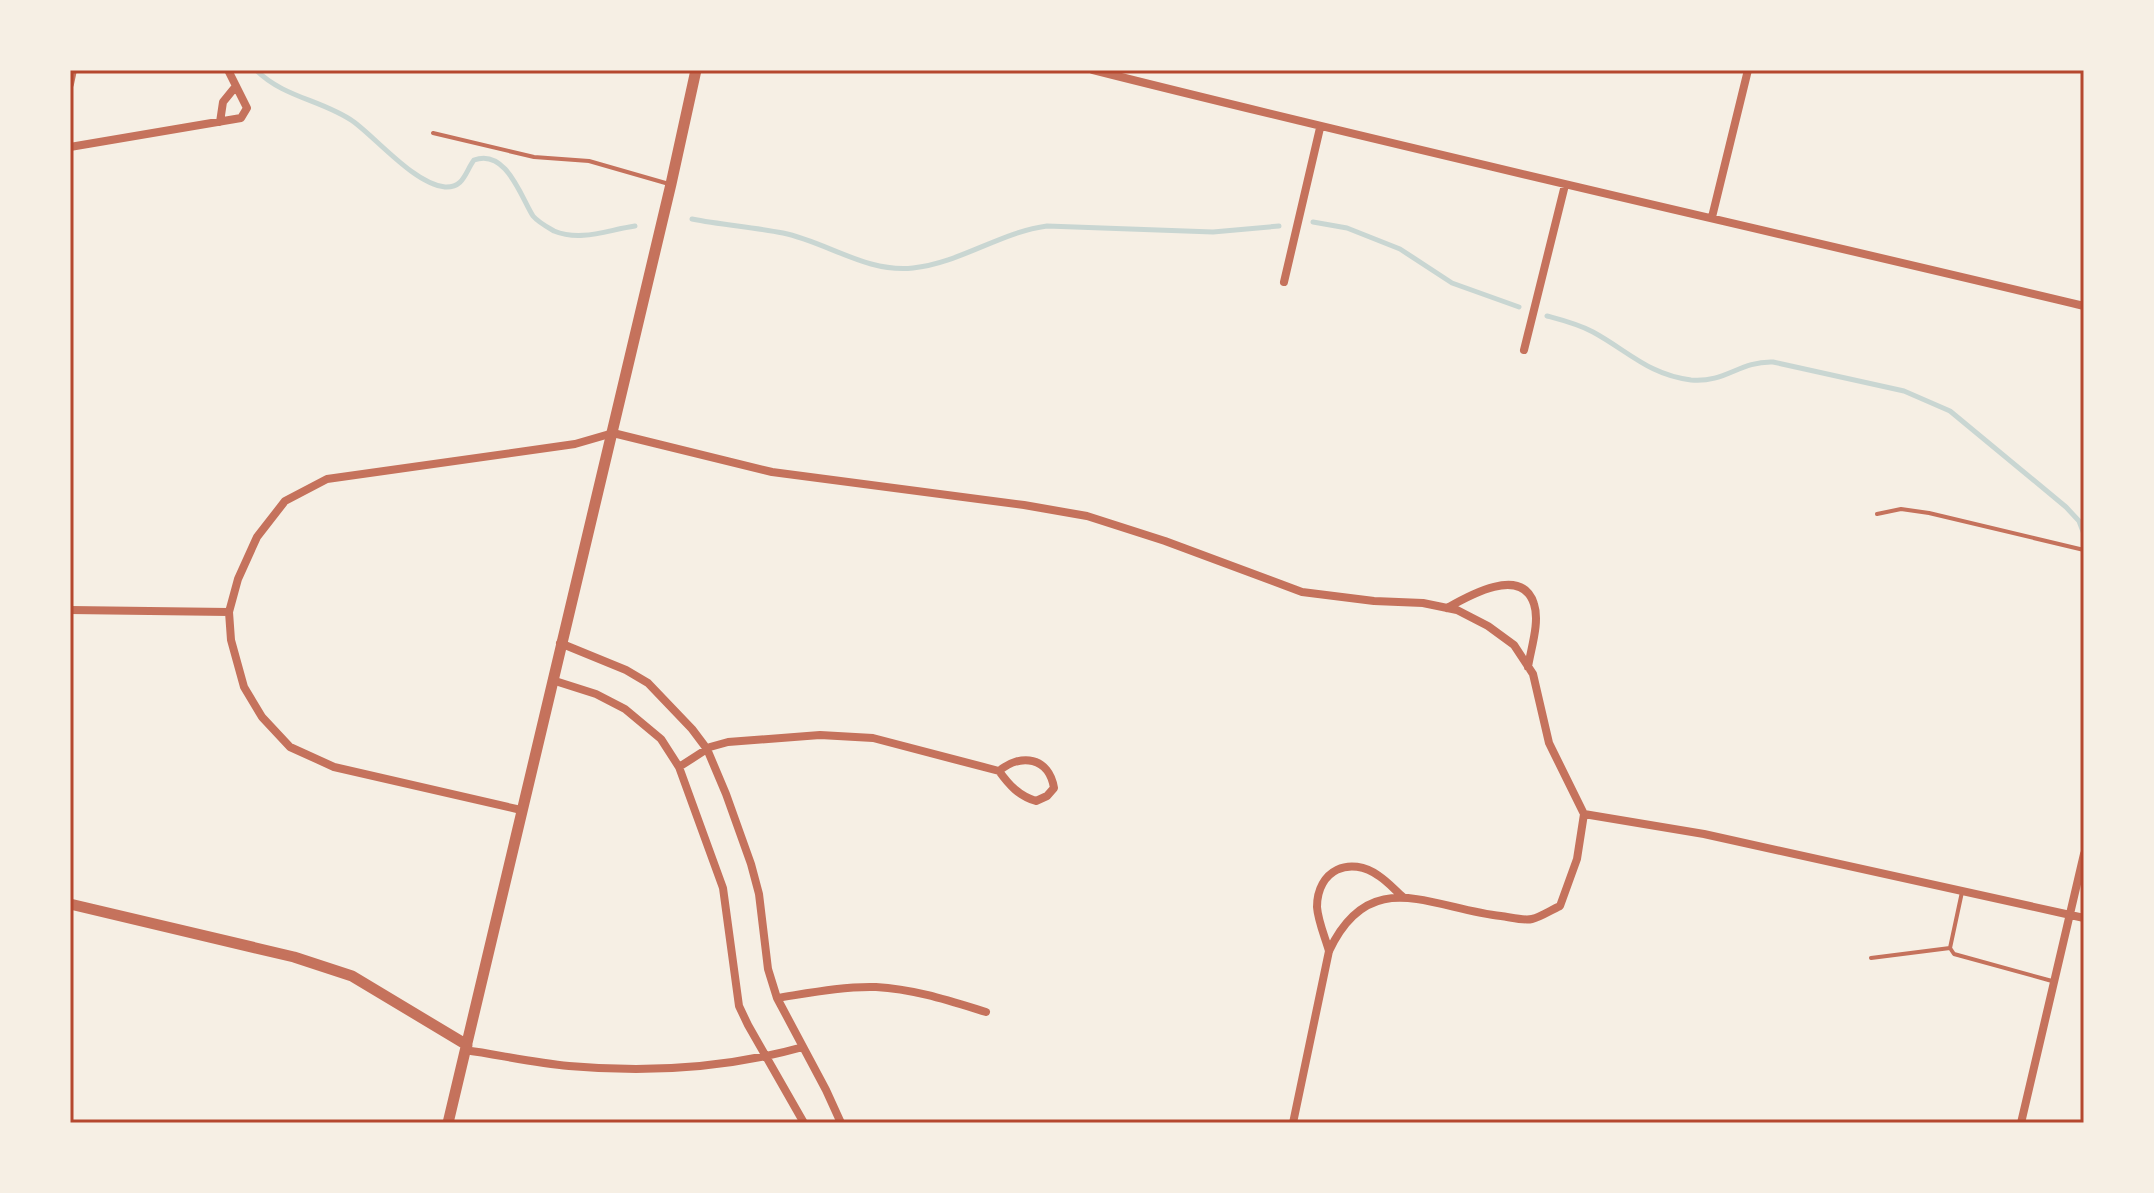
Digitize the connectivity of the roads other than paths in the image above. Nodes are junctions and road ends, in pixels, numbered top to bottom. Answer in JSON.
{"nodes":[{"id":1,"x":73,"y":70,"type":"edge"},
{"id":2,"x":228,"y":70,"type":"edge"},
{"id":3,"x":696,"y":70,"type":"edge"},
{"id":4,"x":1093,"y":70,"type":"edge"},
{"id":5,"x":1748,"y":70,"type":"edge"},
{"id":6,"x":70,"y":84,"type":"edge"},
{"id":7,"x":236,"y":86,"type":"junction"},
{"id":8,"x":220,"y":122,"type":"junction"},
{"id":9,"x":1320,"y":128,"type":"junction"},
{"id":10,"x":433,"y":133,"type":"dead end"},
{"id":11,"x":70,"y":147,"type":"edge"},
{"id":12,"x":671,"y":184,"type":"junction"},
{"id":13,"x":1565,"y":185,"type":"junction"},
{"id":14,"x":1712,"y":217,"type":"junction"},
{"id":15,"x":1284,"y":282,"type":"dead end"},
{"id":16,"x":2084,"y":306,"type":"edge"},
{"id":17,"x":1524,"y":350,"type":"dead end"},
{"id":18,"x":613,"y":433,"type":"junction"},
{"id":19,"x":1877,"y":514,"type":"dead end"},
{"id":20,"x":2083,"y":550,"type":"edge"},
{"id":21,"x":1447,"y":608,"type":"junction"},
{"id":22,"x":70,"y":610,"type":"edge"},
{"id":23,"x":229,"y":612,"type":"junction"},
{"id":24,"x":560,"y":643,"type":"junction"},
{"id":25,"x":1528,"y":667,"type":"junction"},
{"id":26,"x":552,"y":680,"type":"junction"},
{"id":27,"x":707,"y":749,"type":"junction"},
{"id":28,"x":679,"y":767,"type":"junction"},
{"id":29,"x":999,"y":771,"type":"junction"},
{"id":30,"x":521,"y":810,"type":"junction"},
{"id":31,"x":1584,"y":814,"type":"junction"},
{"id":32,"x":2084,"y":854,"type":"edge"},
{"id":33,"x":1963,"y":891,"type":"junction"},
{"id":34,"x":1403,"y":897,"type":"junction"},
{"id":35,"x":70,"y":904,"type":"edge"},
{"id":36,"x":2070,"y":915,"type":"junction"},
{"id":37,"x":2084,"y":918,"type":"edge"},
{"id":38,"x":1950,"y":948,"type":"junction"},
{"id":39,"x":1329,"y":951,"type":"junction"},
{"id":40,"x":1871,"y":958,"type":"dead end"},
{"id":41,"x":2055,"y":981,"type":"junction"},
{"id":42,"x":777,"y":998,"type":"junction"},
{"id":43,"x":986,"y":1012,"type":"dead end"},
{"id":44,"x":466,"y":1047,"type":"junction"},
{"id":45,"x":803,"y":1047,"type":"junction"},
{"id":46,"x":768,"y":1057,"type":"junction"},
{"id":47,"x":448,"y":1123,"type":"edge"},
{"id":48,"x":804,"y":1123,"type":"edge"},
{"id":49,"x":841,"y":1123,"type":"edge"},
{"id":50,"x":1293,"y":1123,"type":"edge"},
{"id":51,"x":2021,"y":1123,"type":"edge"}],
"edges":[{"from":1,"to":6,"type":"street"},
{"from":2,"to":7,"type":"street"},
{"from":3,"to":12,"type":"street"},
{"from":4,"to":9,"type":"street"},
{"from":5,"to":14,"type":"street"},
{"from":7,"to":8,"type":"street"},
{"from":7,"to":8,"type":"street"},
{"from":8,"to":11,"type":"street"},
{"from":9,"to":13,"type":"street"},
{"from":9,"to":15,"type":"street"},
{"from":10,"to":12,"type":"lane"},
{"from":12,"to":18,"type":"street"},
{"from":13,"to":14,"type":"street"},
{"from":13,"to":17,"type":"street"},
{"from":14,"to":16,"type":"street"},
{"from":18,"to":21,"type":"street"},
{"from":18,"to":23,"type":"street"},
{"from":18,"to":24,"type":"street"},
{"from":19,"to":20,"type":"lane"},
{"from":21,"to":25,"type":"street"},
{"from":21,"to":25,"type":"street"},
{"from":22,"to":23,"type":"street"},
{"from":23,"to":30,"type":"street"},
{"from":24,"to":26,"type":"street"},
{"from":24,"to":27,"type":"street"},
{"from":25,"to":31,"type":"street"},
{"from":26,"to":28,"type":"street"},
{"from":26,"to":30,"type":"street"},
{"from":27,"to":28,"type":"street"},
{"from":27,"to":29,"type":"street"},
{"from":27,"to":42,"type":"street"},
{"from":28,"to":46,"type":"street"},
{"from":29,"to":29,"type":"street"},
{"from":30,"to":44,"type":"street"},
{"from":31,"to":33,"type":"street"},
{"from":31,"to":34,"type":"street"},
{"from":32,"to":36,"type":"street"},
{"from":33,"to":36,"type":"street"},
{"from":33,"to":38,"type":"lane"},
{"from":34,"to":39,"type":"street"},
{"from":34,"to":39,"type":"street"},
{"from":35,"to":44,"type":"street"},
{"from":36,"to":37,"type":"street"},
{"from":36,"to":41,"type":"street"},
{"from":38,"to":40,"type":"lane"},
{"from":38,"to":41,"type":"lane"},
{"from":39,"to":50,"type":"street"},
{"from":41,"to":51,"type":"street"},
{"from":42,"to":43,"type":"street"},
{"from":42,"to":45,"type":"street"},
{"from":44,"to":46,"type":"street"},
{"from":44,"to":47,"type":"street"},
{"from":45,"to":46,"type":"street"},
{"from":45,"to":49,"type":"street"},
{"from":46,"to":48,"type":"street"}]}
